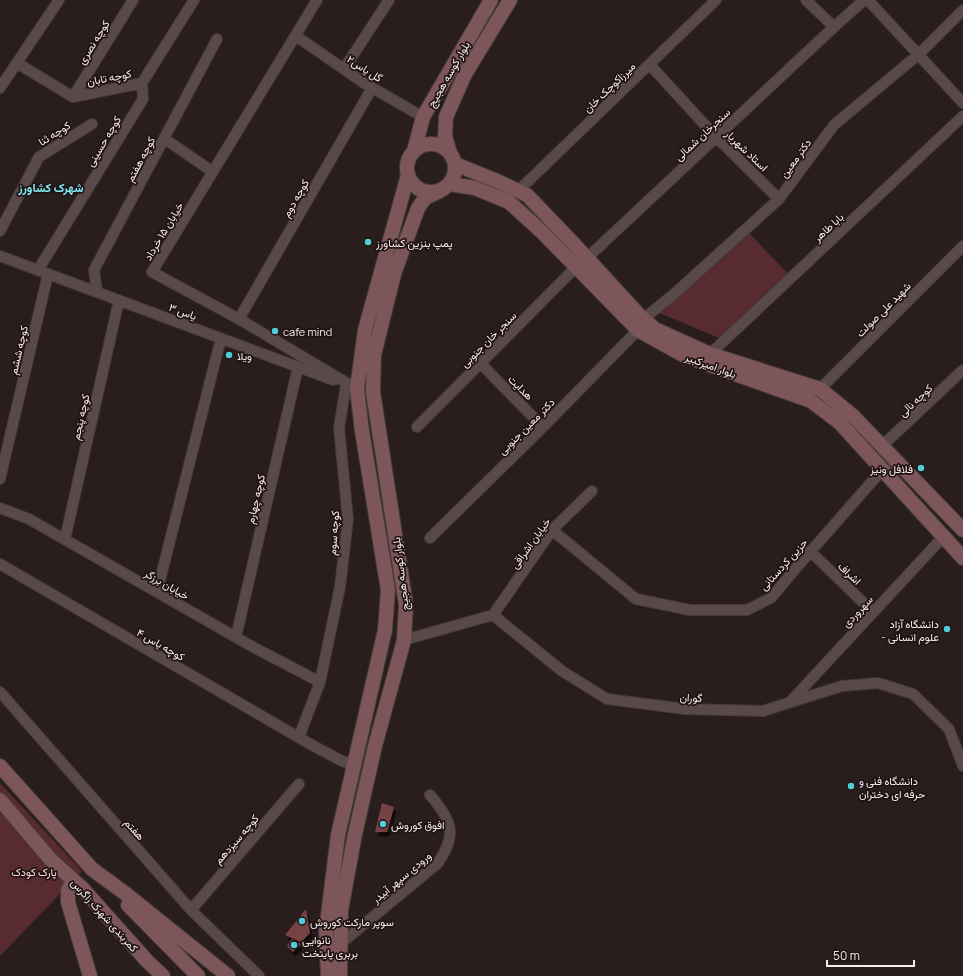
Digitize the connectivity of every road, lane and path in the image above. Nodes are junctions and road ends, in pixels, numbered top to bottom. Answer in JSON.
{"nodes":[{"id":1,"x":59,"y":0,"type":"edge"},
{"id":2,"x":133,"y":0,"type":"edge"},
{"id":3,"x":194,"y":0,"type":"edge"},
{"id":4,"x":317,"y":0,"type":"edge"},
{"id":5,"x":389,"y":0,"type":"edge"},
{"id":6,"x":491,"y":0,"type":"edge"},
{"id":7,"x":510,"y":0,"type":"edge"},
{"id":8,"x":716,"y":0,"type":"edge"},
{"id":9,"x":806,"y":0,"type":"edge"},
{"id":10,"x":864,"y":0,"type":"edge"},
{"id":11,"x":868,"y":0,"type":"edge"},
{"id":12,"x":963,"y":10,"type":"edge"},
{"id":13,"x":834,"y":27,"type":"junction"},
{"id":14,"x":296,"y":36,"type":"junction"},
{"id":15,"x":217,"y":39,"type":"dead end"},
{"id":16,"x":919,"y":54,"type":"junction"},
{"id":17,"x":17,"y":63,"type":"junction"},
{"id":18,"x":650,"y":64,"type":"junction"},
{"id":19,"x":344,"y":70,"type":"junction"},
{"id":20,"x":142,"y":83,"type":"junction"},
{"id":21,"x":0,"y":88,"type":"edge"},
{"id":22,"x":372,"y":88,"type":"junction"},
{"id":23,"x":73,"y":96,"type":"junction"},
{"id":24,"x":963,"y":102,"type":"edge"},
{"id":25,"x":963,"y":116,"type":"edge"},
{"id":26,"x":423,"y":117,"type":"junction"},
{"id":27,"x":92,"y":124,"type":"dead end"},
{"id":28,"x":716,"y":137,"type":"junction"},
{"id":29,"x":165,"y":139,"type":"junction"},
{"id":30,"x":414,"y":151,"type":"junction"},
{"id":31,"x":453,"y":159,"type":"junction"},
{"id":32,"x":213,"y":172,"type":"junction"},
{"id":33,"x":408,"y":174,"type":"junction"},
{"id":34,"x":444,"y":187,"type":"junction"},
{"id":35,"x":518,"y":191,"type":"junction"},
{"id":36,"x":779,"y":199,"type":"junction"},
{"id":37,"x":0,"y":231,"type":"edge"},
{"id":38,"x":963,"y":246,"type":"edge"},
{"id":39,"x":0,"y":256,"type":"edge"},
{"id":40,"x":587,"y":258,"type":"junction"},
{"id":41,"x":576,"y":267,"type":"junction"},
{"id":42,"x":38,"y":270,"type":"junction"},
{"id":43,"x":48,"y":274,"type":"junction"},
{"id":44,"x":97,"y":292,"type":"junction"},
{"id":45,"x":119,"y":300,"type":"junction"},
{"id":46,"x":239,"y":319,"type":"junction"},
{"id":47,"x":641,"y":325,"type":"junction"},
{"id":48,"x":221,"y":338,"type":"junction"},
{"id":49,"x":710,"y":354,"type":"junction"},
{"id":50,"x":481,"y":364,"type":"junction"},
{"id":51,"x":298,"y":367,"type":"junction"},
{"id":52,"x":963,"y":370,"type":"edge"},
{"id":53,"x":352,"y":387,"type":"junction"},
{"id":54,"x":820,"y":389,"type":"junction"},
{"id":55,"x":373,"y":392,"type":"junction"},
{"id":56,"x":811,"y":401,"type":"junction"},
{"id":57,"x":417,"y":427,"type":"dead end"},
{"id":58,"x":543,"y":427,"type":"junction"},
{"id":59,"x":882,"y":446,"type":"junction"},
{"id":60,"x":883,"y":469,"type":"junction"},
{"id":61,"x":0,"y":479,"type":"edge"},
{"id":62,"x":592,"y":491,"type":"dead end"},
{"id":63,"x":0,"y":508,"type":"edge"},
{"id":64,"x":552,"y":530,"type":"junction"},
{"id":65,"x":963,"y":530,"type":"edge"},
{"id":66,"x":944,"y":536,"type":"junction"},
{"id":67,"x":430,"y":538,"type":"dead end"},
{"id":68,"x":65,"y":539,"type":"junction"},
{"id":69,"x":810,"y":551,"type":"junction"},
{"id":70,"x":963,"y":558,"type":"edge"},
{"id":71,"x":0,"y":564,"type":"edge"},
{"id":72,"x":157,"y":592,"type":"junction"},
{"id":73,"x":874,"y":612,"type":"junction"},
{"id":74,"x":493,"y":615,"type":"junction"},
{"id":75,"x":236,"y":637,"type":"junction"},
{"id":76,"x":384,"y":637,"type":"junction"},
{"id":77,"x":404,"y":640,"type":"junction"},
{"id":78,"x":320,"y":682,"type":"junction"},
{"id":79,"x":0,"y":692,"type":"edge"},
{"id":80,"x":788,"y":703,"type":"junction"},
{"id":81,"x":298,"y":737,"type":"junction"},
{"id":82,"x":354,"y":765,"type":"junction"},
{"id":83,"x":0,"y":766,"type":"edge"},
{"id":84,"x":963,"y":766,"type":"edge"},
{"id":85,"x":299,"y":784,"type":"dead end"},
{"id":86,"x":430,"y":796,"type":"dead end"},
{"id":87,"x":0,"y":800,"type":"edge"},
{"id":88,"x":92,"y":869,"type":"junction"},
{"id":89,"x":74,"y":881,"type":"junction"},
{"id":90,"x":191,"y":910,"type":"junction"},
{"id":91,"x":340,"y":944,"type":"junction"},
{"id":92,"x":335,"y":974,"type":"edge"},
{"id":93,"x":90,"y":976,"type":"edge"},
{"id":94,"x":163,"y":976,"type":"edge"},
{"id":95,"x":198,"y":976,"type":"edge"},
{"id":96,"x":228,"y":976,"type":"edge"},
{"id":97,"x":259,"y":976,"type":"edge"}],
"edges":[{"from":1,"to":17,"type":"street"},
{"from":2,"to":23,"type":"street","name":"کوچه نصری"},
{"from":3,"to":20,"type":"street","name":"کوچه تابان"},
{"from":4,"to":14,"type":"street","name":"خیابان ۱۵ خرداد"},
{"from":5,"to":19,"type":"street"},
{"from":6,"to":26,"type":"street","name":"بلوار کوسه هجیج"},
{"from":7,"to":31,"type":"street","name":"بلوار کوسه هجیج"},
{"from":8,"to":18,"type":"street","name":"میرزاکوچک خان"},
{"from":9,"to":13,"type":"street"},
{"from":10,"to":13,"type":"street","name":"سنجرخان شمالی"},
{"from":11,"to":16,"type":"street"},
{"from":12,"to":16,"type":"street","name":"دکتر معین"},
{"from":13,"to":28,"type":"street","name":"سنجرخان شمالی"},
{"from":14,"to":19,"type":"street","name":"گل یاس۲"},
{"from":14,"to":32,"type":"street","name":"خیابان ۱۵ خرداد"},
{"from":15,"to":29,"type":"street","name":"کوچه هفتم"},
{"from":16,"to":24,"type":"street"},
{"from":16,"to":36,"type":"street","name":"دکتر معین"},
{"from":17,"to":21,"type":"street"},
{"from":17,"to":23,"type":"street"},
{"from":18,"to":28,"type":"street","name":"استاد شهریار"},
{"from":18,"to":35,"type":"street","name":"میرزاکوچک خان"},
{"from":19,"to":22,"type":"street","name":"گل یاس۲"},
{"from":20,"to":23,"type":"street","name":"کوچه تابان"},
{"from":20,"to":42,"type":"street","name":"کوچه حسینی"},
{"from":22,"to":26,"type":"street","name":"گل یاس۲"},
{"from":22,"to":46,"type":"street","name":"کوچه دوم"},
{"from":25,"to":49,"type":"street","name":"بابا طاهر"},
{"from":26,"to":30,"type":"street","name":"بلوار کوسه هجیج"},
{"from":27,"to":37,"type":"street","name":"کوچه ثنا"},
{"from":28,"to":36,"type":"street","name":"استاد شهریار"},
{"from":28,"to":40,"type":"street","name":"سنجرخان شمالی"},
{"from":29,"to":32,"type":"street"},
{"from":29,"to":44,"type":"street","name":"کوچه هفتم"},
{"from":30,"to":31,"type":"street"},
{"from":30,"to":33,"type":"street"},
{"from":31,"to":34,"type":"street"},
{"from":31,"to":35,"type":"street","name":"بلوار امیرکبیر"},
{"from":32,"to":46,"type":"street","name":"خیابان ۱۵ خرداد"},
{"from":33,"to":34,"type":"street"},
{"from":33,"to":53,"type":"street","name":"بلوار کوسه هجیج"},
{"from":34,"to":41,"type":"street","name":"بلوار امیرکبیر"},
{"from":34,"to":55,"type":"street","name":"بلوار کوسه هجیج"},
{"from":35,"to":40,"type":"street","name":"بلوار امیرکبیر"},
{"from":36,"to":47,"type":"street","name":"دکتر معین"},
{"from":38,"to":54,"type":"street","name":"شهید علی صولت"},
{"from":39,"to":42,"type":"street","name":"یاس ۳"},
{"from":40,"to":47,"type":"street","name":"بلوار امیرکبیر"},
{"from":41,"to":47,"type":"street","name":"بلوار امیرکبیر"},
{"from":41,"to":50,"type":"street","name":"سنجر خان جنوبی"},
{"from":42,"to":43,"type":"street","name":"یاس ۳"},
{"from":43,"to":44,"type":"street","name":"یاس ۳"},
{"from":43,"to":61,"type":"street","name":"کوچه ششم"},
{"from":44,"to":45,"type":"street","name":"یاس ۳"},
{"from":45,"to":48,"type":"street","name":"یاس ۳"},
{"from":45,"to":68,"type":"street","name":"کوچه پنجم"},
{"from":46,"to":53,"type":"street","name":"خیابان ۱۵ خرداد"},
{"from":47,"to":49,"type":"street","name":"بلوار امیرکبیر"},
{"from":47,"to":56,"type":"street","name":"بلوار امیرکبیر"},
{"from":47,"to":58,"type":"street","name":"دکتر معین جنوبی"},
{"from":48,"to":51,"type":"street","name":"یاس ۳"},
{"from":48,"to":72,"type":"street"},
{"from":49,"to":54,"type":"street","name":"بلوار امیرکبیر"},
{"from":50,"to":57,"type":"street","name":"سنجر خان جنوبی"},
{"from":50,"to":58,"type":"street","name":"هدایت"},
{"from":51,"to":53,"type":"street","name":"یاس ۳"},
{"from":51,"to":75,"type":"street","name":"کوچه چهارم"},
{"from":52,"to":59,"type":"street","name":"کوچه نالی"},
{"from":53,"to":55,"type":"street"},
{"from":53,"to":76,"type":"street","name":"بلوار کوسه هجیج"},
{"from":53,"to":78,"type":"street","name":"کوچه سوم"},
{"from":54,"to":56,"type":"street"},
{"from":54,"to":59,"type":"street","name":"بلوار امیرکبیر"},
{"from":55,"to":77,"type":"street","name":"بلوار کوسه هجیج"},
{"from":56,"to":60,"type":"street","name":"بلوار امیرکبیر"},
{"from":58,"to":67,"type":"street","name":"دکتر معین جنوبی"},
{"from":59,"to":65,"type":"street","name":"بلوار امیرکبیر"},
{"from":60,"to":66,"type":"street","name":"بلوار امیرکبیر"},
{"from":60,"to":69,"type":"street","name":"حزین کردستانی"},
{"from":62,"to":64,"type":"street","name":"خیابان اشراقی"},
{"from":63,"to":68,"type":"street","name":"خیابان برزگر"},
{"from":64,"to":69,"type":"street","name":"حزین کردستانی"},
{"from":64,"to":74,"type":"street","name":"خیابان اشراقی"},
{"from":66,"to":70,"type":"street","name":"بلوار امیرکبیر"},
{"from":66,"to":73,"type":"street","name":"سهروردی"},
{"from":68,"to":72,"type":"street","name":"خیابان برزگر"},
{"from":69,"to":73,"type":"street","name":"اشراف"},
{"from":71,"to":81,"type":"street","name":"کوچه یاس ۴"},
{"from":72,"to":75,"type":"street","name":"خیابان برزگر"},
{"from":73,"to":80,"type":"street","name":"سهروردی"},
{"from":74,"to":77,"type":"street"},
{"from":74,"to":80,"type":"street","name":"گوران"},
{"from":75,"to":78,"type":"street","name":"خیابان برزگر"},
{"from":76,"to":77,"type":"street"},
{"from":76,"to":82,"type":"street","name":"بلوار کوسه هجیج"},
{"from":77,"to":91,"type":"street","name":"بلوار کوسه هجیج"},
{"from":78,"to":81,"type":"street","name":"کوچه سوم"},
{"from":79,"to":90,"type":"street","name":"هفتم"},
{"from":80,"to":84,"type":"street","name":"گوران"},
{"from":81,"to":82,"type":"street","name":"کوچه یاس ۴"},
{"from":82,"to":92,"type":"street","name":"بلوار کوسه هجیج"},
{"from":83,"to":88,"type":"street","name":"کمربندی شهرک زاگرس"},
{"from":85,"to":90,"type":"street","name":"کوچه سیزدهم"},
{"from":86,"to":91,"type":"street","name":"ورودی سپهر آبیدر"},
{"from":87,"to":89,"type":"street","name":"کمربندی شهرک زاگرس"},
{"from":88,"to":95,"type":"street","name":"کمربندی شهرک زاگرس"},
{"from":88,"to":96,"type":"street","name":"کمربندی شهرک زاگرس"},
{"from":89,"to":93,"type":"street"},
{"from":89,"to":94,"type":"street","name":"کمربندی شهرک زاگرس"},
{"from":90,"to":97,"type":"street","name":"هفتم"},
{"from":91,"to":92,"type":"street","name":"بلوار کوسه هجیج"}]}
